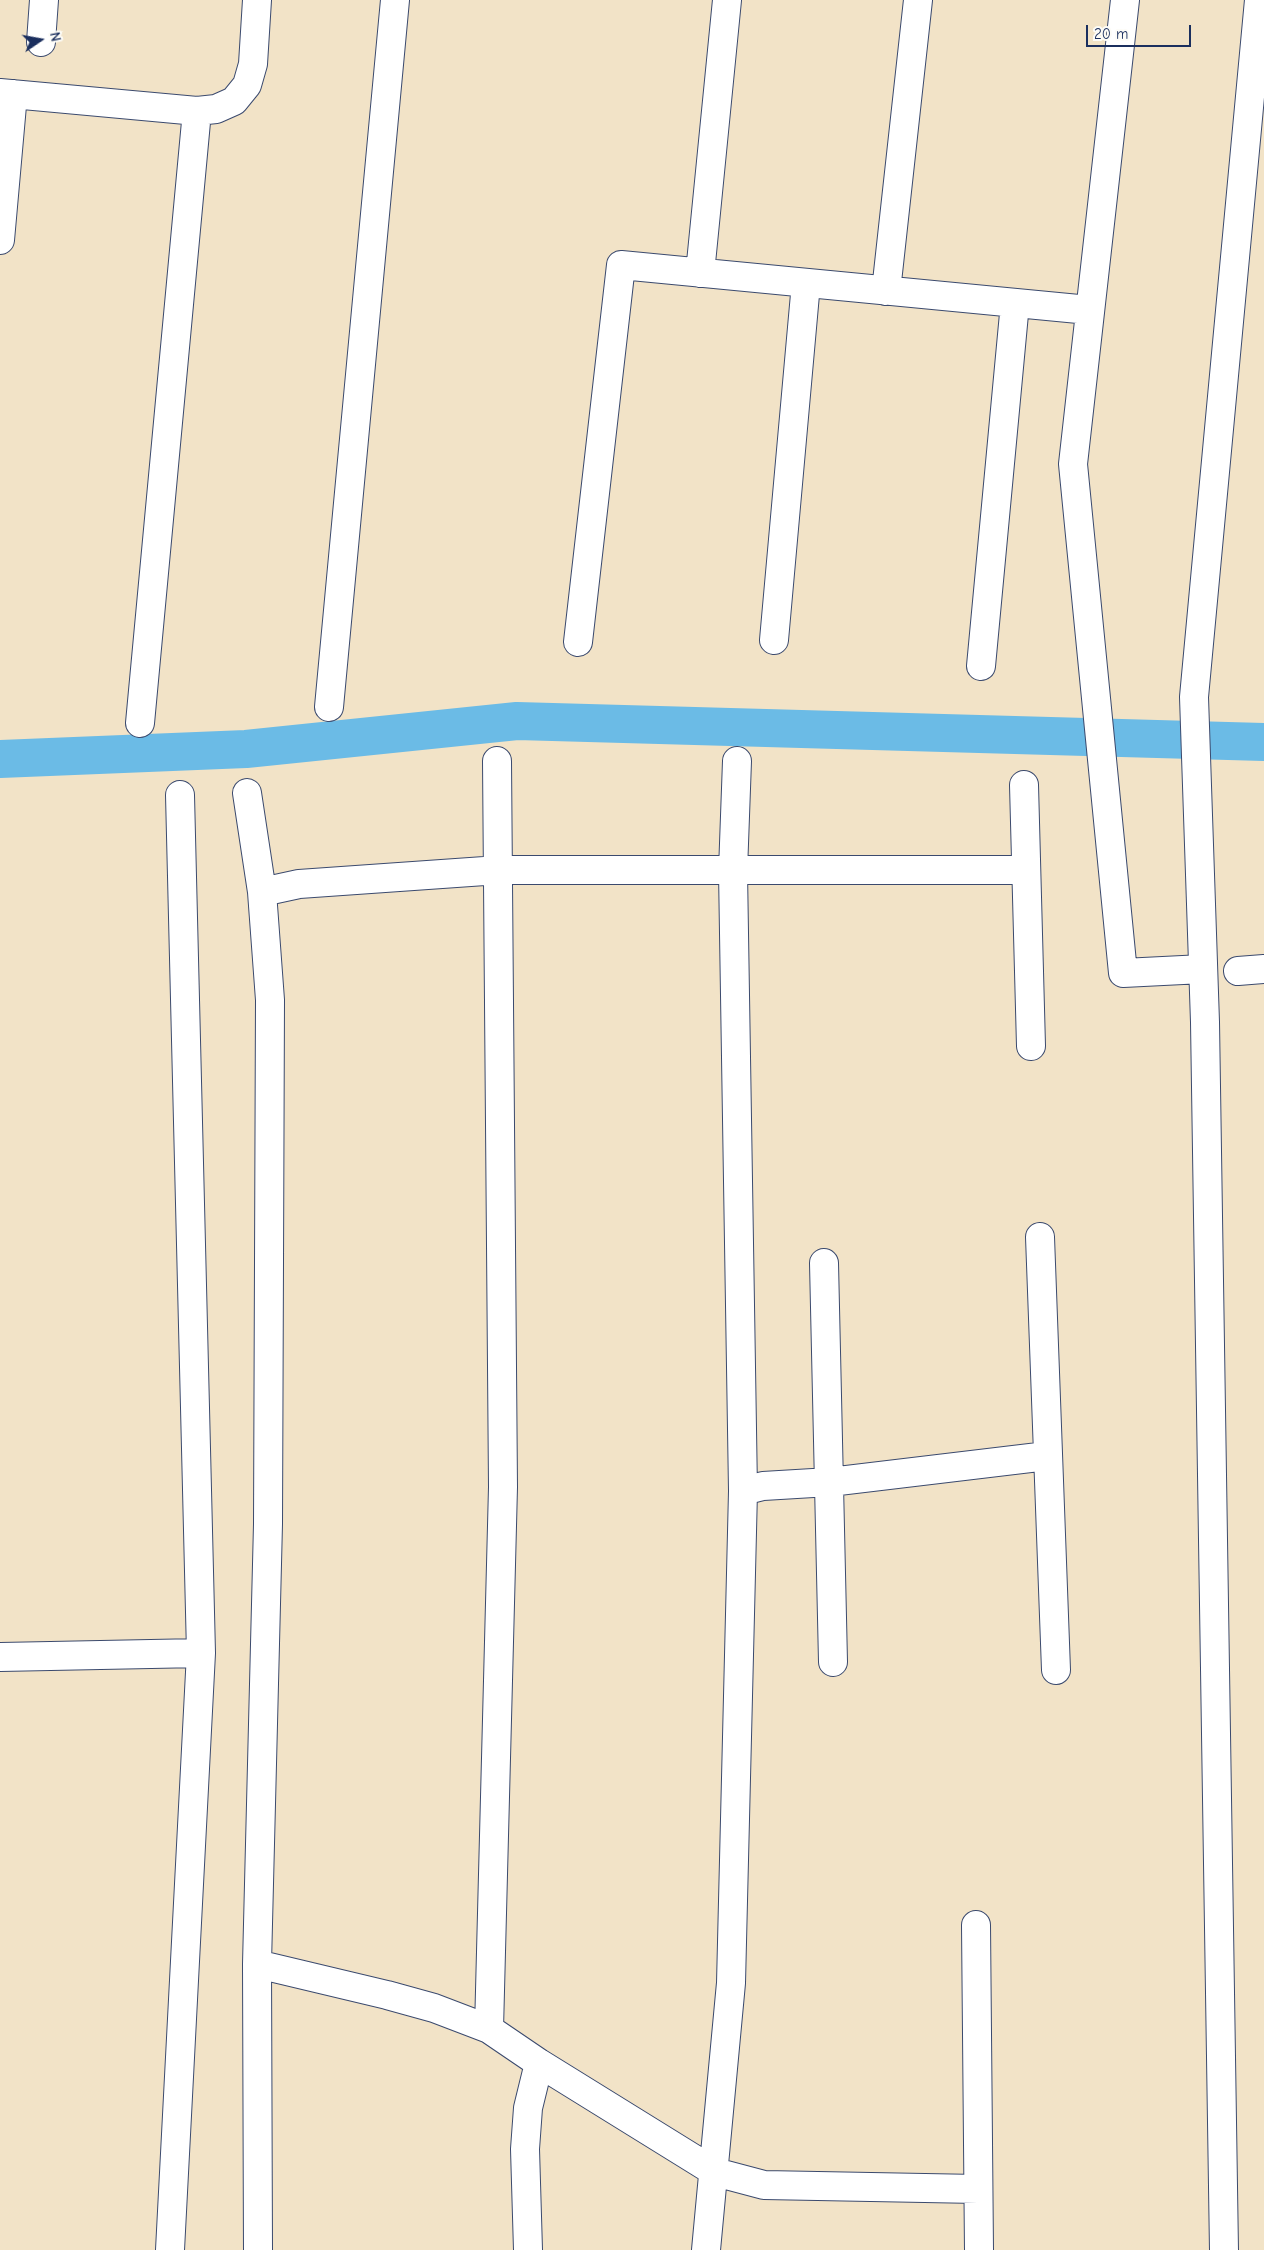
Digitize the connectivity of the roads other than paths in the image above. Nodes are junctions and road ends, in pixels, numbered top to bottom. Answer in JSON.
{"nodes":[{"id":1,"x":44,"y":0,"type":"edge"},
{"id":2,"x":257,"y":0,"type":"edge"},
{"id":3,"x":395,"y":0,"type":"edge"},
{"id":4,"x":727,"y":0,"type":"edge"},
{"id":5,"x":918,"y":0,"type":"edge"},
{"id":6,"x":1125,"y":0,"type":"edge"},
{"id":7,"x":1259,"y":0,"type":"edge"},
{"id":8,"x":40,"y":42,"type":"dead end"},
{"id":9,"x":7,"y":93,"type":"edge"},
{"id":10,"x":197,"y":111,"type":"junction"},
{"id":11,"x":0,"y":240,"type":"edge"},
{"id":12,"x":700,"y":273,"type":"junction"},
{"id":13,"x":806,"y":283,"type":"junction"},
{"id":14,"x":886,"y":291,"type":"junction"},
{"id":15,"x":1015,"y":304,"type":"junction"},
{"id":16,"x":1090,"y":310,"type":"junction"},
{"id":17,"x":774,"y":640,"type":"dead end"},
{"id":18,"x":578,"y":642,"type":"dead end"},
{"id":19,"x":981,"y":666,"type":"dead end"},
{"id":20,"x":329,"y":707,"type":"dead end"},
{"id":21,"x":140,"y":722,"type":"dead end"},
{"id":22,"x":497,"y":761,"type":"dead end"},
{"id":23,"x":737,"y":761,"type":"dead end"},
{"id":24,"x":1024,"y":785,"type":"dead end"},
{"id":25,"x":247,"y":792,"type":"dead end"},
{"id":26,"x":180,"y":795,"type":"dead end"},
{"id":27,"x":499,"y":870,"type":"junction"},
{"id":28,"x":1026,"y":870,"type":"junction"},
{"id":29,"x":733,"y":872,"type":"junction"},
{"id":30,"x":262,"y":892,"type":"junction"},
{"id":31,"x":1203,"y":969,"type":"junction"},
{"id":32,"x":1032,"y":1046,"type":"dead end"},
{"id":33,"x":1040,"y":1237,"type":"dead end"},
{"id":34,"x":824,"y":1263,"type":"dead end"},
{"id":35,"x":1048,"y":1456,"type":"junction"},
{"id":36,"x":830,"y":1482,"type":"junction"},
{"id":37,"x":743,"y":1490,"type":"junction"},
{"id":38,"x":201,"y":1652,"type":"junction"},
{"id":39,"x":0,"y":1657,"type":"edge"},
{"id":40,"x":833,"y":1662,"type":"dead end"},
{"id":41,"x":1056,"y":1670,"type":"dead end"},
{"id":42,"x":976,"y":1925,"type":"dead end"},
{"id":43,"x":257,"y":1964,"type":"junction"},
{"id":44,"x":489,"y":2029,"type":"junction"},
{"id":45,"x":539,"y":2063,"type":"junction"},
{"id":46,"x":715,"y":2172,"type":"junction"},
{"id":47,"x":978,"y":2189,"type":"junction"},
{"id":48,"x":170,"y":2250,"type":"edge"},
{"id":49,"x":258,"y":2250,"type":"edge"},
{"id":50,"x":528,"y":2250,"type":"edge"},
{"id":51,"x":706,"y":2250,"type":"edge"},
{"id":52,"x":980,"y":2250,"type":"edge"},
{"id":53,"x":1224,"y":2250,"type":"edge"}],
"edges":[{"from":1,"to":8,"type":"street"},
{"from":2,"to":10,"type":"street"},
{"from":3,"to":20,"type":"street"},
{"from":4,"to":12,"type":"street"},
{"from":5,"to":14,"type":"street"},
{"from":6,"to":16,"type":"street"},
{"from":7,"to":31,"type":"street"},
{"from":9,"to":10,"type":"street"},
{"from":9,"to":11,"type":"street"},
{"from":10,"to":21,"type":"street"},
{"from":12,"to":13,"type":"street"},
{"from":12,"to":18,"type":"street"},
{"from":13,"to":14,"type":"street"},
{"from":13,"to":17,"type":"street"},
{"from":14,"to":15,"type":"street"},
{"from":15,"to":16,"type":"street"},
{"from":15,"to":19,"type":"street"},
{"from":16,"to":31,"type":"street"},
{"from":22,"to":27,"type":"street"},
{"from":23,"to":29,"type":"street"},
{"from":24,"to":28,"type":"street"},
{"from":25,"to":30,"type":"street"},
{"from":26,"to":38,"type":"street"},
{"from":27,"to":29,"type":"street"},
{"from":27,"to":30,"type":"street"},
{"from":27,"to":44,"type":"street"},
{"from":28,"to":29,"type":"street"},
{"from":28,"to":32,"type":"street"},
{"from":29,"to":37,"type":"street"},
{"from":30,"to":43,"type":"street"},
{"from":31,"to":53,"type":"street"},
{"from":33,"to":35,"type":"street"},
{"from":34,"to":36,"type":"street"},
{"from":35,"to":36,"type":"street"},
{"from":35,"to":41,"type":"street"},
{"from":36,"to":37,"type":"street"},
{"from":36,"to":40,"type":"street"},
{"from":37,"to":46,"type":"street"},
{"from":38,"to":39,"type":"street"},
{"from":38,"to":48,"type":"street"},
{"from":42,"to":47,"type":"street"},
{"from":43,"to":44,"type":"street"},
{"from":43,"to":49,"type":"street"},
{"from":44,"to":45,"type":"street"},
{"from":45,"to":46,"type":"street"},
{"from":45,"to":50,"type":"street"},
{"from":46,"to":47,"type":"street"},
{"from":46,"to":51,"type":"street"},
{"from":47,"to":52,"type":"street"}]}
